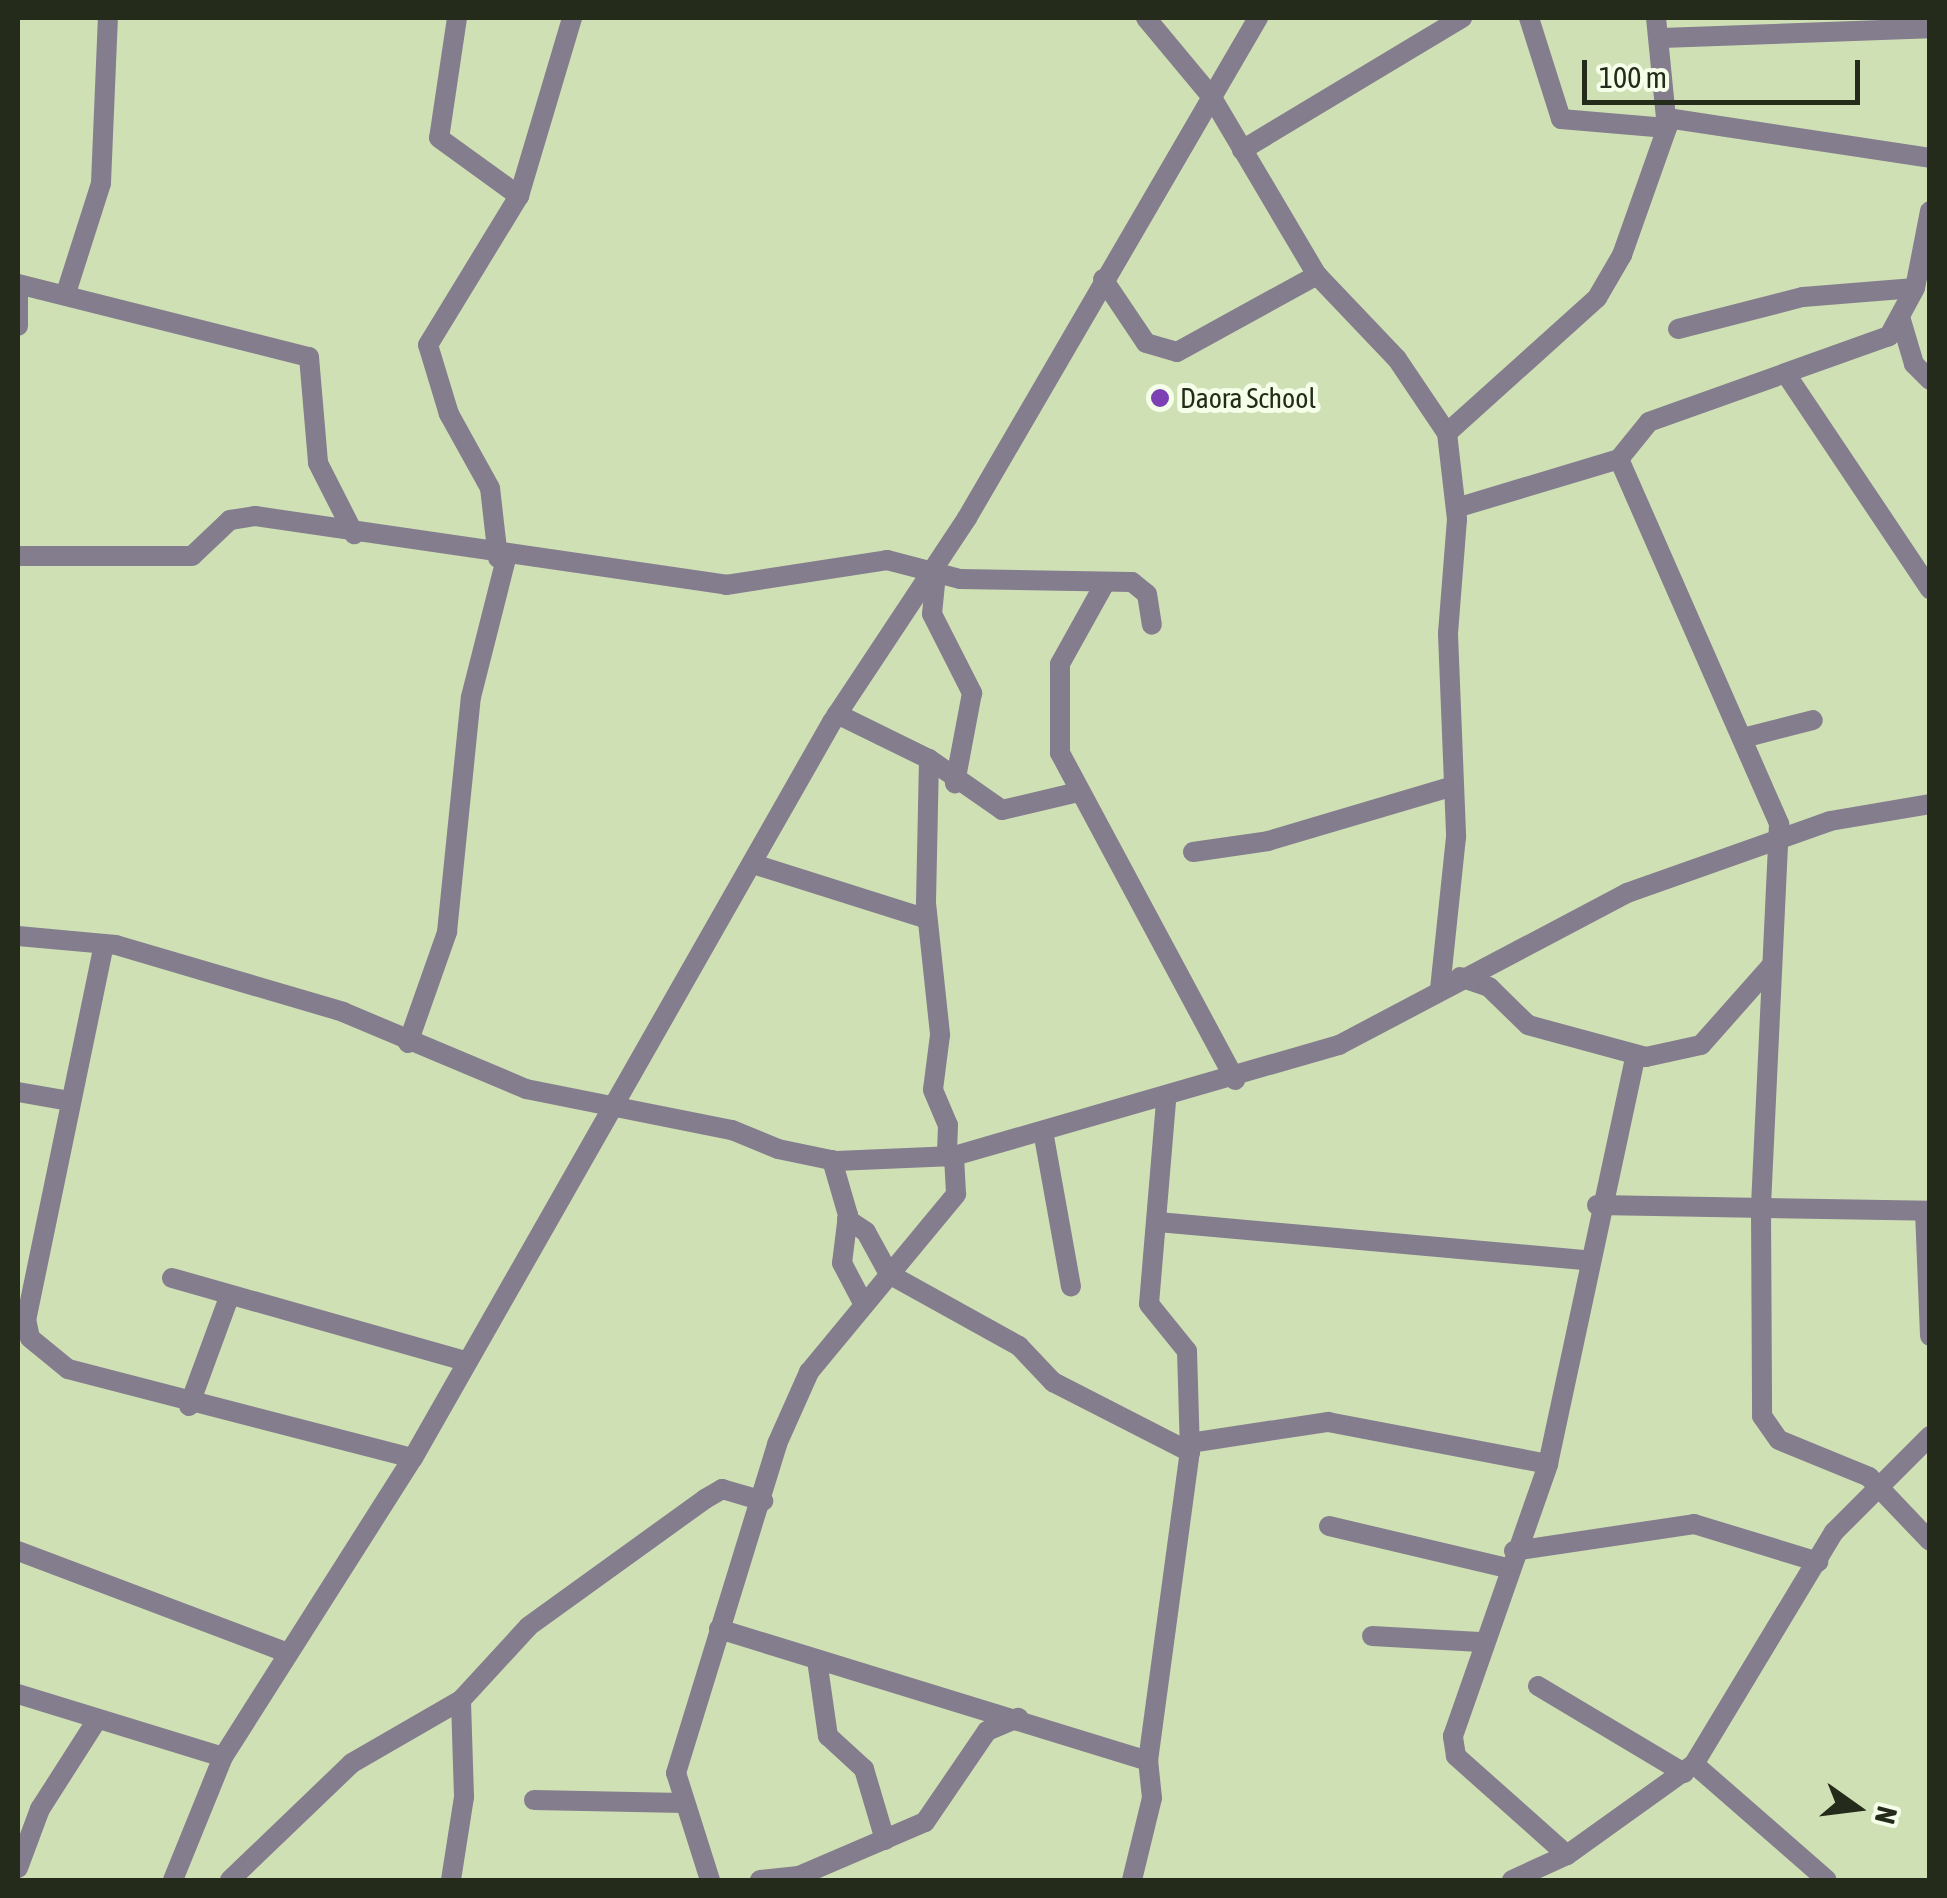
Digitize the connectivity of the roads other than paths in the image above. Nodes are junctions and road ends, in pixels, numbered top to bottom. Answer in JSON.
{"nodes":[{"id":1,"x":108,"y":18,"type":"edge"},
{"id":2,"x":457,"y":18,"type":"edge"},
{"id":3,"x":572,"y":18,"type":"edge"},
{"id":4,"x":1146,"y":18,"type":"edge"},
{"id":5,"x":1258,"y":18,"type":"edge"},
{"id":6,"x":1529,"y":18,"type":"edge"},
{"id":7,"x":1453,"y":21,"type":"edge"},
{"id":8,"x":1744,"y":23,"type":"edge"},
{"id":9,"x":1659,"y":28,"type":"edge"},
{"id":10,"x":1930,"y":28,"type":"edge"},
{"id":11,"x":1211,"y":96,"type":"junction"},
{"id":12,"x":1667,"y":123,"type":"junction"},
{"id":13,"x":1242,"y":150,"type":"junction"},
{"id":14,"x":1930,"y":158,"type":"edge"},
{"id":15,"x":519,"y":196,"type":"junction"},
{"id":16,"x":1930,"y":211,"type":"edge"},
{"id":17,"x":1317,"y":275,"type":"junction"},
{"id":18,"x":1102,"y":279,"type":"junction"},
{"id":19,"x":18,"y":284,"type":"edge"},
{"id":20,"x":1916,"y":288,"type":"junction"},
{"id":21,"x":66,"y":293,"type":"junction"},
{"id":22,"x":18,"y":294,"type":"edge"},
{"id":23,"x":1901,"y":320,"type":"junction"},
{"id":24,"x":18,"y":326,"type":"edge"},
{"id":25,"x":1678,"y":329,"type":"dead end"},
{"id":26,"x":1786,"y":374,"type":"junction"},
{"id":27,"x":1930,"y":380,"type":"edge"},
{"id":28,"x":1447,"y":433,"type":"junction"},
{"id":29,"x":1619,"y":459,"type":"junction"},
{"id":30,"x":1456,"y":508,"type":"junction"},
{"id":31,"x":354,"y":534,"type":"junction"},
{"id":32,"x":18,"y":556,"type":"edge"},
{"id":33,"x":502,"y":559,"type":"junction"},
{"id":34,"x":931,"y":572,"type":"junction"},
{"id":35,"x":1105,"y":584,"type":"junction"},
{"id":36,"x":1930,"y":589,"type":"edge"},
{"id":37,"x":1152,"y":625,"type":"dead end"},
{"id":38,"x":837,"y":714,"type":"junction"},
{"id":39,"x":1812,"y":720,"type":"dead end"},
{"id":40,"x":1743,"y":738,"type":"junction"},
{"id":41,"x":929,"y":759,"type":"junction"},
{"id":42,"x":955,"y":783,"type":"junction"},
{"id":43,"x":1454,"y":786,"type":"junction"},
{"id":44,"x":1074,"y":793,"type":"junction"},
{"id":45,"x":1930,"y":804,"type":"edge"},
{"id":46,"x":1776,"y":844,"type":"junction"},
{"id":47,"x":1192,"y":852,"type":"dead end"},
{"id":48,"x":753,"y":864,"type":"junction"},
{"id":49,"x":927,"y":920,"type":"junction"},
{"id":50,"x":18,"y":936,"type":"edge"},
{"id":51,"x":104,"y":944,"type":"junction"},
{"id":52,"x":1775,"y":958,"type":"junction"},
{"id":53,"x":1460,"y":977,"type":"junction"},
{"id":54,"x":1440,"y":988,"type":"junction"},
{"id":55,"x":408,"y":1044,"type":"junction"},
{"id":56,"x":1636,"y":1055,"type":"junction"},
{"id":57,"x":1235,"y":1080,"type":"junction"},
{"id":58,"x":18,"y":1092,"type":"edge"},
{"id":59,"x":70,"y":1101,"type":"junction"},
{"id":60,"x":1166,"y":1101,"type":"junction"},
{"id":61,"x":612,"y":1103,"type":"junction"},
{"id":62,"x":1044,"y":1131,"type":"junction"},
{"id":63,"x":950,"y":1156,"type":"junction"},
{"id":64,"x":832,"y":1160,"type":"junction"},
{"id":65,"x":1597,"y":1205,"type":"junction"},
{"id":66,"x":1761,"y":1209,"type":"junction"},
{"id":67,"x":1927,"y":1211,"type":"edge"},
{"id":68,"x":848,"y":1220,"type":"junction"},
{"id":69,"x":1158,"y":1222,"type":"junction"},
{"id":70,"x":1586,"y":1260,"type":"junction"},
{"id":71,"x":889,"y":1274,"type":"junction"},
{"id":72,"x":172,"y":1278,"type":"dead end"},
{"id":73,"x":1071,"y":1286,"type":"dead end"},
{"id":74,"x":228,"y":1297,"type":"junction"},
{"id":75,"x":863,"y":1303,"type":"junction"},
{"id":76,"x":21,"y":1326,"type":"edge"},
{"id":77,"x":1930,"y":1336,"type":"edge"},
{"id":78,"x":466,"y":1361,"type":"junction"},
{"id":79,"x":188,"y":1406,"type":"junction"},
{"id":80,"x":1930,"y":1436,"type":"edge"},
{"id":81,"x":1190,"y":1447,"type":"junction"},
{"id":82,"x":413,"y":1458,"type":"junction"},
{"id":83,"x":1548,"y":1464,"type":"junction"},
{"id":84,"x":1877,"y":1486,"type":"junction"},
{"id":85,"x":763,"y":1501,"type":"junction"},
{"id":86,"x":1329,"y":1526,"type":"dead end"},
{"id":87,"x":1930,"y":1541,"type":"edge"},
{"id":88,"x":18,"y":1551,"type":"edge"},
{"id":89,"x":1511,"y":1560,"type":"junction"},
{"id":90,"x":1818,"y":1562,"type":"junction"},
{"id":91,"x":720,"y":1629,"type":"junction"},
{"id":92,"x":1372,"y":1636,"type":"dead end"},
{"id":93,"x":1480,"y":1642,"type":"junction"},
{"id":94,"x":288,"y":1653,"type":"junction"},
{"id":95,"x":818,"y":1660,"type":"junction"},
{"id":96,"x":1538,"y":1686,"type":"dead end"},
{"id":97,"x":18,"y":1694,"type":"edge"},
{"id":98,"x":461,"y":1700,"type":"junction"},
{"id":99,"x":1018,"y":1718,"type":"junction"},
{"id":100,"x":97,"y":1720,"type":"junction"},
{"id":101,"x":223,"y":1757,"type":"junction"},
{"id":102,"x":1148,"y":1761,"type":"junction"},
{"id":103,"x":1689,"y":1768,"type":"junction"},
{"id":104,"x":534,"y":1800,"type":"dead end"},
{"id":105,"x":683,"y":1804,"type":"junction"},
{"id":106,"x":885,"y":1840,"type":"junction"},
{"id":107,"x":1568,"y":1855,"type":"junction"},
{"id":108,"x":18,"y":1868,"type":"edge"},
{"id":109,"x":803,"y":1878,"type":"edge"},
{"id":110,"x":173,"y":1880,"type":"edge"},
{"id":111,"x":230,"y":1880,"type":"edge"},
{"id":112,"x":451,"y":1880,"type":"edge"},
{"id":113,"x":710,"y":1880,"type":"edge"},
{"id":114,"x":760,"y":1880,"type":"edge"},
{"id":115,"x":1132,"y":1880,"type":"edge"},
{"id":116,"x":1512,"y":1880,"type":"edge"},
{"id":117,"x":1827,"y":1880,"type":"edge"}],
"edges":[{"from":1,"to":21,"type":"street"},
{"from":2,"to":15,"type":"street"},
{"from":3,"to":15,"type":"street"},
{"from":4,"to":11,"type":"street"},
{"from":5,"to":11,"type":"street"},
{"from":6,"to":12,"type":"street"},
{"from":7,"to":13,"type":"street"},
{"from":8,"to":9,"type":"street"},
{"from":8,"to":10,"type":"street"},
{"from":9,"to":12,"type":"street"},
{"from":11,"to":13,"type":"street"},
{"from":11,"to":18,"type":"street"},
{"from":12,"to":14,"type":"street"},
{"from":12,"to":28,"type":"street"},
{"from":13,"to":17,"type":"street"},
{"from":15,"to":33,"type":"street"},
{"from":16,"to":20,"type":"street"},
{"from":17,"to":18,"type":"street"},
{"from":17,"to":28,"type":"street"},
{"from":18,"to":34,"type":"street"},
{"from":19,"to":21,"type":"street"},
{"from":20,"to":23,"type":"street"},
{"from":20,"to":25,"type":"street"},
{"from":21,"to":31,"type":"street"},
{"from":22,"to":24,"type":"street"},
{"from":23,"to":26,"type":"street"},
{"from":23,"to":27,"type":"street"},
{"from":26,"to":29,"type":"street"},
{"from":26,"to":36,"type":"street"},
{"from":28,"to":30,"type":"street"},
{"from":29,"to":30,"type":"street"},
{"from":29,"to":40,"type":"street"},
{"from":30,"to":43,"type":"street"},
{"from":31,"to":32,"type":"street"},
{"from":31,"to":33,"type":"street"},
{"from":33,"to":34,"type":"street"},
{"from":33,"to":55,"type":"street"},
{"from":34,"to":35,"type":"street"},
{"from":34,"to":38,"type":"street"},
{"from":34,"to":42,"type":"street"},
{"from":35,"to":37,"type":"street"},
{"from":35,"to":44,"type":"street"},
{"from":38,"to":41,"type":"street"},
{"from":38,"to":48,"type":"street"},
{"from":39,"to":40,"type":"street"},
{"from":40,"to":46,"type":"street"},
{"from":41,"to":42,"type":"street"},
{"from":41,"to":49,"type":"street"},
{"from":42,"to":44,"type":"street"},
{"from":43,"to":47,"type":"street"},
{"from":43,"to":54,"type":"street"},
{"from":44,"to":57,"type":"street"},
{"from":45,"to":46,"type":"street"},
{"from":46,"to":52,"type":"street"},
{"from":46,"to":53,"type":"street"},
{"from":48,"to":49,"type":"street"},
{"from":48,"to":61,"type":"street"},
{"from":49,"to":63,"type":"street"},
{"from":50,"to":51,"type":"street"},
{"from":51,"to":55,"type":"street"},
{"from":51,"to":59,"type":"street"},
{"from":52,"to":56,"type":"street"},
{"from":52,"to":66,"type":"street"},
{"from":53,"to":54,"type":"street"},
{"from":53,"to":56,"type":"street"},
{"from":54,"to":57,"type":"street"},
{"from":55,"to":61,"type":"street"},
{"from":56,"to":65,"type":"street"},
{"from":57,"to":60,"type":"street"},
{"from":58,"to":59,"type":"street"},
{"from":59,"to":76,"type":"street"},
{"from":60,"to":62,"type":"street"},
{"from":60,"to":69,"type":"street"},
{"from":61,"to":64,"type":"street"},
{"from":61,"to":78,"type":"street"},
{"from":62,"to":63,"type":"street"},
{"from":62,"to":73,"type":"street"},
{"from":63,"to":64,"type":"street"},
{"from":63,"to":71,"type":"street"},
{"from":64,"to":68,"type":"street"},
{"from":65,"to":66,"type":"street"},
{"from":65,"to":70,"type":"street"},
{"from":66,"to":67,"type":"street"},
{"from":66,"to":84,"type":"street"},
{"from":67,"to":77,"type":"street"},
{"from":68,"to":71,"type":"street"},
{"from":68,"to":75,"type":"street"},
{"from":69,"to":70,"type":"street"},
{"from":69,"to":81,"type":"street"},
{"from":70,"to":83,"type":"street"},
{"from":71,"to":75,"type":"street"},
{"from":71,"to":81,"type":"street"},
{"from":72,"to":74,"type":"street"},
{"from":74,"to":78,"type":"street"},
{"from":74,"to":79,"type":"street"},
{"from":75,"to":85,"type":"street"},
{"from":76,"to":79,"type":"street"},
{"from":78,"to":82,"type":"street"},
{"from":79,"to":82,"type":"street"},
{"from":80,"to":84,"type":"street"},
{"from":81,"to":83,"type":"street"},
{"from":81,"to":102,"type":"street"},
{"from":82,"to":94,"type":"street"},
{"from":83,"to":89,"type":"street"},
{"from":84,"to":87,"type":"street"},
{"from":84,"to":90,"type":"street"},
{"from":85,"to":91,"type":"street"},
{"from":85,"to":98,"type":"street"},
{"from":86,"to":89,"type":"street"},
{"from":88,"to":94,"type":"street"},
{"from":89,"to":90,"type":"street"},
{"from":89,"to":93,"type":"street"},
{"from":90,"to":103,"type":"street"},
{"from":91,"to":95,"type":"street"},
{"from":91,"to":105,"type":"street"},
{"from":92,"to":93,"type":"street"},
{"from":93,"to":107,"type":"street"},
{"from":94,"to":101,"type":"street"},
{"from":95,"to":99,"type":"street"},
{"from":95,"to":106,"type":"street"},
{"from":96,"to":103,"type":"street"},
{"from":97,"to":100,"type":"street"},
{"from":98,"to":111,"type":"street"},
{"from":98,"to":112,"type":"street"},
{"from":99,"to":102,"type":"street"},
{"from":99,"to":106,"type":"street"},
{"from":100,"to":101,"type":"street"},
{"from":100,"to":108,"type":"street"},
{"from":101,"to":110,"type":"street"},
{"from":102,"to":115,"type":"street"},
{"from":103,"to":107,"type":"street"},
{"from":103,"to":117,"type":"street"},
{"from":104,"to":105,"type":"street"},
{"from":105,"to":113,"type":"street"},
{"from":106,"to":109,"type":"street"},
{"from":107,"to":116,"type":"street"},
{"from":109,"to":114,"type":"street"}]}
